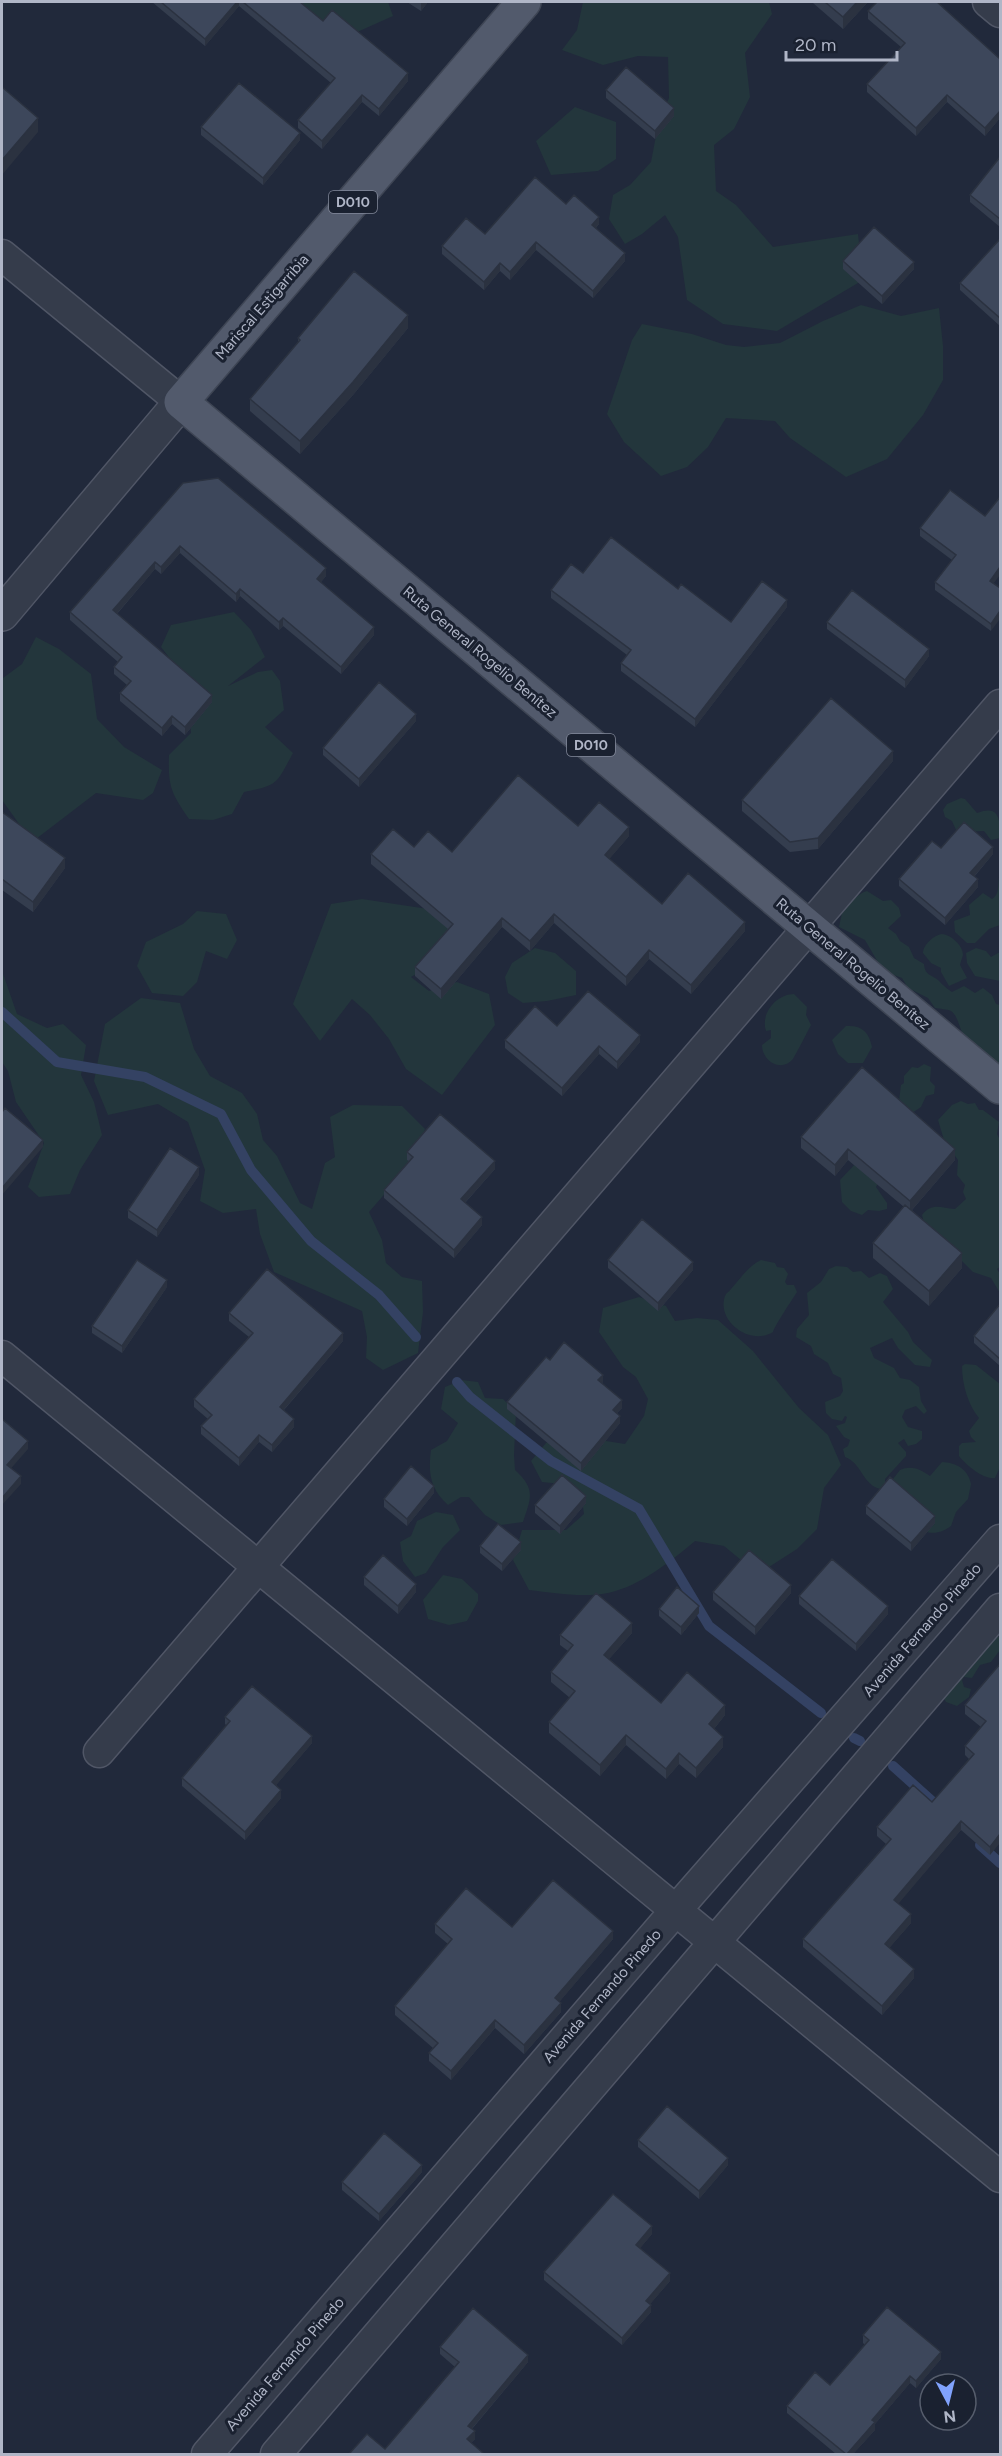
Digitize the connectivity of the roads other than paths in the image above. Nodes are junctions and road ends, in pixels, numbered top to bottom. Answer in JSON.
{"nodes":[{"id":1,"x":524,"y":2,"type":"edge"},
{"id":2,"x":988,"y":2,"type":"edge"},
{"id":3,"x":1000,"y":12,"type":"edge"},
{"id":4,"x":2,"y":255,"type":"edge"},
{"id":5,"x":182,"y":402,"type":"junction"},
{"id":6,"x":2,"y":614,"type":"edge"},
{"id":7,"x":1000,"y":705,"type":"edge"},
{"id":8,"x":809,"y":927,"type":"junction"},
{"id":9,"x":1000,"y":1087,"type":"edge"},
{"id":10,"x":2,"y":1356,"type":"edge"},
{"id":11,"x":1000,"y":1540,"type":"edge"},
{"id":12,"x":258,"y":1567,"type":"junction"},
{"id":13,"x":1000,"y":1609,"type":"edge"},
{"id":14,"x":99,"y":1752,"type":"dead end"},
{"id":15,"x":676,"y":1910,"type":"junction"},
{"id":16,"x":715,"y":1942,"type":"junction"},
{"id":17,"x":1000,"y":2177,"type":"edge"},
{"id":18,"x":207,"y":2454,"type":"edge"},
{"id":19,"x":276,"y":2454,"type":"edge"}],
"edges":[{"from":1,"to":5,"type":"main road","name":"Mariscal Estigarribia","number":"D010"},
{"from":2,"to":3,"type":"street"},
{"from":4,"to":5,"type":"street"},
{"from":5,"to":6,"type":"street","name":"Mariscal Estigarribia"},
{"from":5,"to":8,"type":"main road","name":"Ruta General Rogelio Benítez","number":"D010"},
{"from":7,"to":8,"type":"street"},
{"from":8,"to":9,"type":"main road","name":"Ruta General Rogelio Benítez","number":"D010"},
{"from":8,"to":12,"type":"street"},
{"from":10,"to":12,"type":"street"},
{"from":11,"to":15,"type":"street","name":"Avenida Fernando Pinedo"},
{"from":12,"to":14,"type":"street"},
{"from":12,"to":15,"type":"street"},
{"from":13,"to":16,"type":"street"},
{"from":15,"to":16,"type":"street"},
{"from":15,"to":18,"type":"street","name":"Avenida Fernando Pinedo"},
{"from":16,"to":17,"type":"street"},
{"from":16,"to":19,"type":"street"}]}
